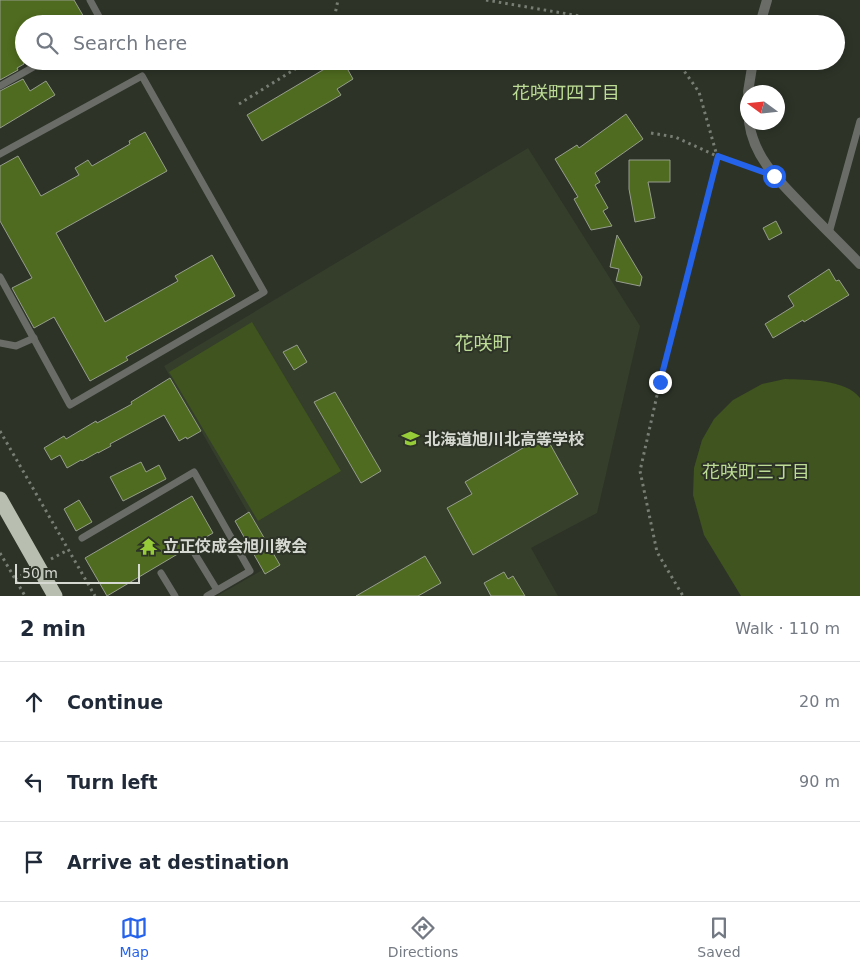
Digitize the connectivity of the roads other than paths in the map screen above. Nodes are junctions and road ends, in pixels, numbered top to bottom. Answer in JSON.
{"nodes":[{"id":1,"x":90,"y":0,"type":"edge"},
{"id":2,"x":767,"y":0,"type":"edge"},
{"id":3,"x":98,"y":15,"type":"edge"},
{"id":4,"x":763,"y":15,"type":"edge"},
{"id":5,"x":28,"y":70,"type":"edge"},
{"id":6,"x":751,"y":70,"type":"edge"},
{"id":7,"x":749,"y":85,"type":"edge"},
{"id":8,"x":0,"y":86,"type":"edge"},
{"id":9,"x":860,"y":121,"type":"edge"},
{"id":10,"x":750,"y":130,"type":"edge"},
{"id":11,"x":0,"y":154,"type":"edge"},
{"id":12,"x":829,"y":233,"type":"junction"},
{"id":13,"x":860,"y":264,"type":"edge"},
{"id":14,"x":1,"y":281,"type":"edge"},
{"id":15,"x":34,"y":338,"type":"junction"},
{"id":16,"x":0,"y":343,"type":"edge"},
{"id":17,"x":0,"y":499,"type":"edge"},
{"id":18,"x":82,"y":538,"type":"dead end"},
{"id":19,"x":195,"y":554,"type":"dead end"},
{"id":20,"x":161,"y":573,"type":"dead end"},
{"id":21,"x":217,"y":590,"type":"junction"},
{"id":22,"x":55,"y":596,"type":"edge"},
{"id":23,"x":175,"y":596,"type":"edge"},
{"id":24,"x":207,"y":596,"type":"edge"}],
"edges":[{"from":1,"to":3,"type":"lane"},
{"from":2,"to":4,"type":"street"},
{"from":5,"to":8,"type":"lane"},
{"from":6,"to":7,"type":"street"},
{"from":9,"to":12,"type":"lane"},
{"from":10,"to":12,"type":"street"},
{"from":11,"to":15,"type":"lane"},
{"from":12,"to":13,"type":"street"},
{"from":14,"to":15,"type":"lane"},
{"from":15,"to":16,"type":"lane"},
{"from":17,"to":22,"type":"highway"},
{"from":18,"to":21,"type":"lane"},
{"from":19,"to":21,"type":"lane"},
{"from":20,"to":23,"type":"lane"},
{"from":21,"to":24,"type":"lane"}]}
